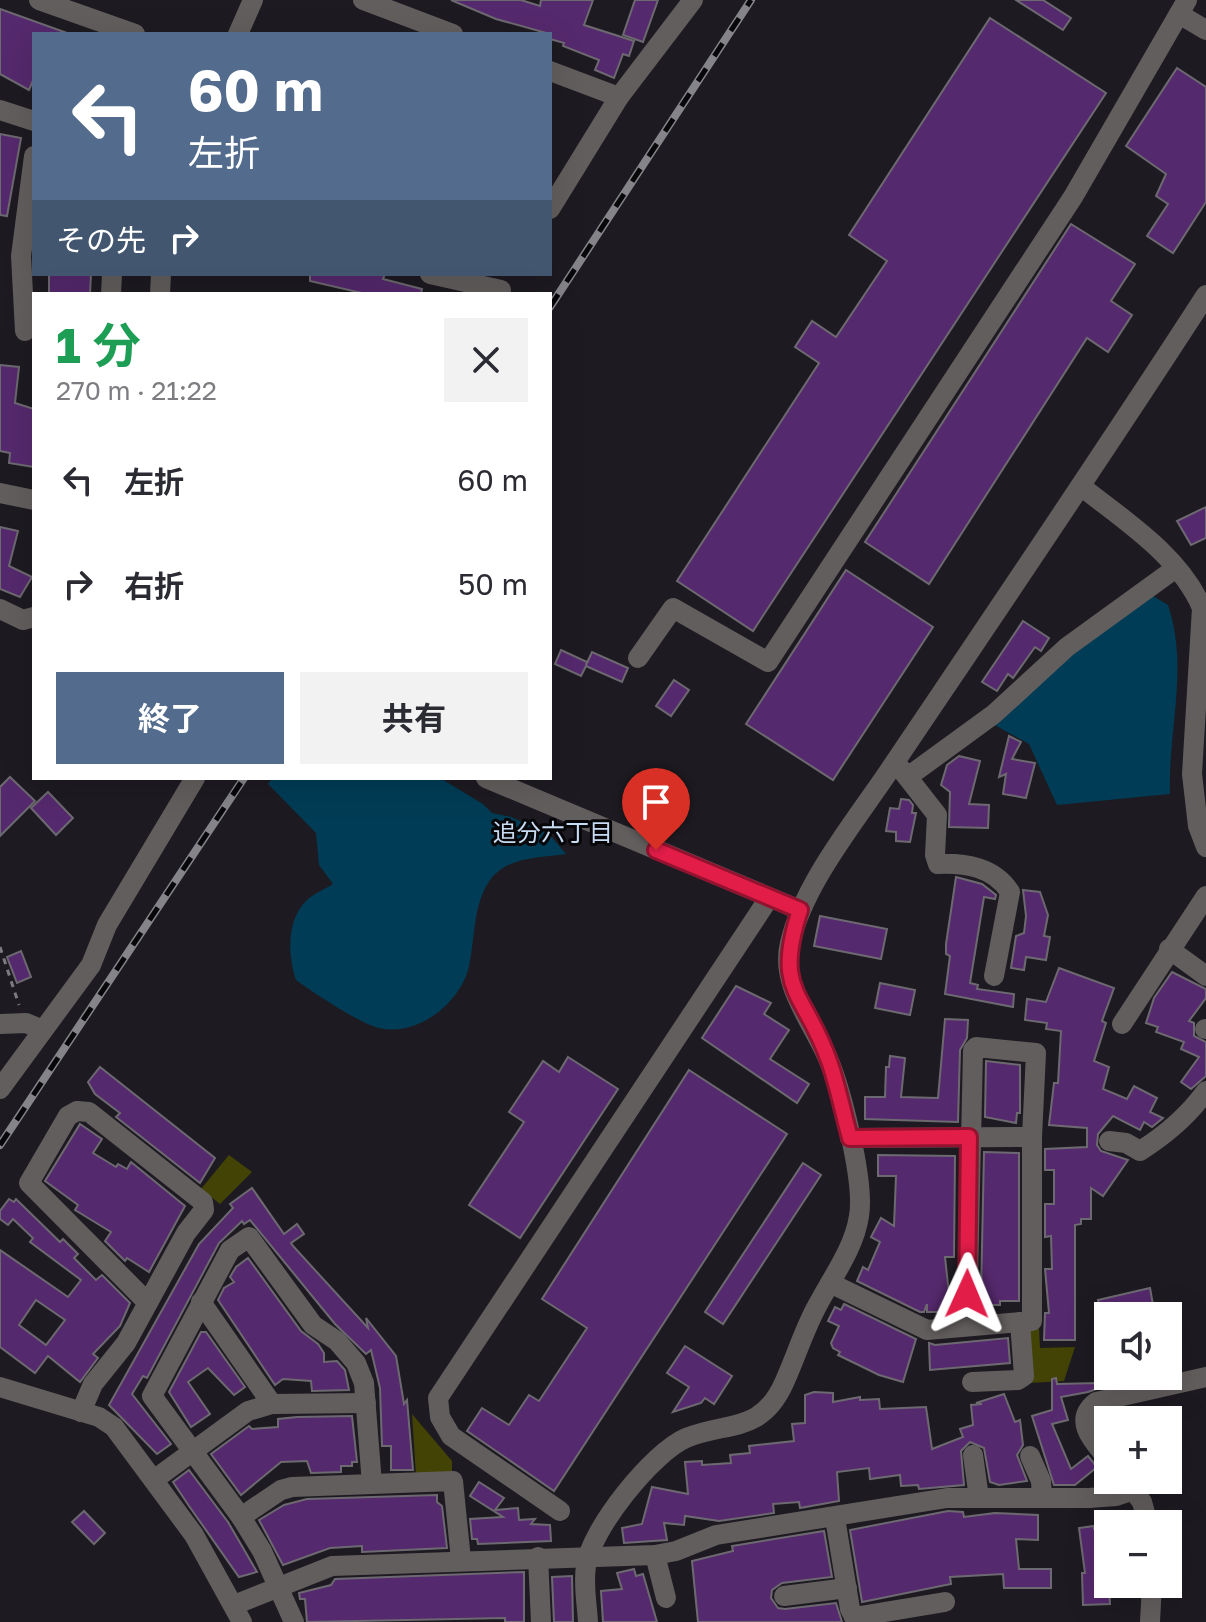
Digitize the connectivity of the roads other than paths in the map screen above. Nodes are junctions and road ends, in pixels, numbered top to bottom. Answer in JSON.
{"nodes":[{"id":1,"x":39,"y":0,"type":"edge"},
{"id":2,"x":253,"y":0,"type":"edge"},
{"id":3,"x":363,"y":0,"type":"edge"},
{"id":4,"x":693,"y":0,"type":"edge"},
{"id":5,"x":1183,"y":7,"type":"edge"},
{"id":6,"x":1206,"y":30,"type":"edge"},
{"id":7,"x":129,"y":32,"type":"edge"},
{"id":8,"x":239,"y":32,"type":"edge"},
{"id":9,"x":448,"y":32,"type":"edge"},
{"id":10,"x":552,"y":72,"type":"edge"},
{"id":11,"x":619,"y":97,"type":"junction"},
{"id":12,"x":0,"y":110,"type":"edge"},
{"id":13,"x":32,"y":120,"type":"edge"},
{"id":14,"x":32,"y":184,"type":"edge"},
{"id":15,"x":552,"y":206,"type":"edge"},
{"id":16,"x":27,"y":255,"type":"edge"},
{"id":17,"x":0,"y":263,"type":"edge"},
{"id":18,"x":449,"y":276,"type":"edge"},
{"id":19,"x":503,"y":286,"type":"edge"},
{"id":20,"x":1206,"y":295,"type":"edge"},
{"id":21,"x":25,"y":331,"type":"dead end"},
{"id":22,"x":1082,"y":487,"type":"junction"},
{"id":23,"x":0,"y":493,"type":"edge"},
{"id":24,"x":32,"y":500,"type":"edge"},
{"id":25,"x":1176,"y":568,"type":"junction"},
{"id":26,"x":1201,"y":589,"type":"edge"},
{"id":27,"x":0,"y":609,"type":"edge"},
{"id":28,"x":32,"y":618,"type":"edge"},
{"id":29,"x":1204,"y":634,"type":"edge"},
{"id":30,"x":638,"y":658,"type":"dead end"},
{"id":31,"x":1203,"y":680,"type":"edge"},
{"id":32,"x":902,"y":770,"type":"junction"},
{"id":33,"x":194,"y":780,"type":"edge"},
{"id":34,"x":491,"y":780,"type":"edge"},
{"id":35,"x":1202,"y":825,"type":"edge"},
{"id":36,"x":1206,"y":847,"type":"edge"},
{"id":37,"x":1206,"y":896,"type":"edge"},
{"id":38,"x":769,"y":898,"type":"junction"},
{"id":39,"x":800,"y":910,"type":"junction"},
{"id":40,"x":1169,"y":949,"type":"junction"},
{"id":41,"x":994,"y":976,"type":"dead end"},
{"id":42,"x":1206,"y":976,"type":"edge"},
{"id":43,"x":0,"y":1024,"type":"edge"},
{"id":44,"x":1122,"y":1024,"type":"dead end"},
{"id":45,"x":34,"y":1026,"type":"junction"},
{"id":46,"x":0,"y":1089,"type":"edge"},
{"id":47,"x":1206,"y":1091,"type":"edge"},
{"id":48,"x":969,"y":1137,"type":"junction"},
{"id":49,"x":1032,"y":1137,"type":"junction"},
{"id":50,"x":850,"y":1138,"type":"junction"},
{"id":51,"x":1109,"y":1141,"type":"dead end"},
{"id":52,"x":830,"y":1283,"type":"junction"},
{"id":53,"x":201,"y":1302,"type":"junction"},
{"id":54,"x":148,"y":1303,"type":"junction"},
{"id":55,"x":1020,"y":1322,"type":"junction"},
{"id":56,"x":967,"y":1325,"type":"junction"},
{"id":57,"x":1206,"y":1377,"type":"edge"},
{"id":58,"x":972,"y":1382,"type":"dead end"},
{"id":59,"x":0,"y":1387,"type":"edge"},
{"id":60,"x":366,"y":1403,"type":"junction"},
{"id":61,"x":272,"y":1404,"type":"junction"},
{"id":62,"x":81,"y":1412,"type":"junction"},
{"id":63,"x":1094,"y":1440,"type":"edge"},
{"id":64,"x":196,"y":1452,"type":"junction"},
{"id":65,"x":973,"y":1455,"type":"dead end"},
{"id":66,"x":1030,"y":1456,"type":"dead end"},
{"id":67,"x":155,"y":1479,"type":"junction"},
{"id":68,"x":372,"y":1484,"type":"junction"},
{"id":69,"x":1118,"y":1494,"type":"edge"},
{"id":70,"x":979,"y":1498,"type":"junction"},
{"id":71,"x":1042,"y":1498,"type":"junction"},
{"id":72,"x":560,"y":1511,"type":"dead end"},
{"id":73,"x":241,"y":1517,"type":"junction"},
{"id":74,"x":835,"y":1518,"type":"junction"},
{"id":75,"x":655,"y":1555,"type":"junction"},
{"id":76,"x":589,"y":1556,"type":"junction"},
{"id":77,"x":538,"y":1557,"type":"junction"},
{"id":78,"x":461,"y":1560,"type":"junction"},
{"id":79,"x":278,"y":1587,"type":"junction"},
{"id":80,"x":847,"y":1588,"type":"junction"},
{"id":81,"x":784,"y":1596,"type":"dead end"},
{"id":82,"x":666,"y":1598,"type":"dead end"},
{"id":83,"x":1151,"y":1598,"type":"edge"},
{"id":84,"x":945,"y":1602,"type":"dead end"},
{"id":85,"x":238,"y":1613,"type":"edge"},
{"id":86,"x":856,"y":1619,"type":"edge"},
{"id":87,"x":294,"y":1622,"type":"edge"},
{"id":88,"x":541,"y":1622,"type":"edge"},
{"id":89,"x":588,"y":1622,"type":"edge"},
{"id":90,"x":1150,"y":1622,"type":"edge"}],
"edges":[{"from":1,"to":7,"type":"street"},
{"from":2,"to":8,"type":"street"},
{"from":3,"to":9,"type":"street"},
{"from":4,"to":11,"type":"street"},
{"from":5,"to":6,"type":"street"},
{"from":5,"to":30,"type":"street"},
{"from":10,"to":11,"type":"street"},
{"from":11,"to":15,"type":"street"},
{"from":12,"to":13,"type":"street"},
{"from":14,"to":16,"type":"street"},
{"from":16,"to":17,"type":"street"},
{"from":16,"to":21,"type":"street"},
{"from":18,"to":19,"type":"street"},
{"from":20,"to":22,"type":"street"},
{"from":22,"to":25,"type":"street"},
{"from":22,"to":32,"type":"street"},
{"from":23,"to":24,"type":"street"},
{"from":25,"to":26,"type":"street"},
{"from":25,"to":32,"type":"street"},
{"from":26,"to":29,"type":"street"},
{"from":27,"to":28,"type":"street"},
{"from":29,"to":31,"type":"street"},
{"from":31,"to":35,"type":"street"},
{"from":32,"to":39,"type":"street"},
{"from":32,"to":41,"type":"street"},
{"from":33,"to":45,"type":"street"},
{"from":34,"to":38,"type":"street"},
{"from":35,"to":36,"type":"street"},
{"from":37,"to":40,"type":"street"},
{"from":38,"to":39,"type":"street"},
{"from":38,"to":72,"type":"street"},
{"from":39,"to":50,"type":"street"},
{"from":40,"to":42,"type":"street"},
{"from":40,"to":44,"type":"street"},
{"from":43,"to":45,"type":"street"},
{"from":45,"to":46,"type":"street"},
{"from":47,"to":51,"type":"street"},
{"from":48,"to":49,"type":"street"},
{"from":48,"to":49,"type":"street"},
{"from":48,"to":50,"type":"street"},
{"from":48,"to":56,"type":"street"},
{"from":49,"to":55,"type":"street"},
{"from":50,"to":52,"type":"street"},
{"from":52,"to":56,"type":"street"},
{"from":52,"to":76,"type":"street"},
{"from":53,"to":60,"type":"street"},
{"from":53,"to":61,"type":"street"},
{"from":53,"to":64,"type":"street"},
{"from":54,"to":54,"type":"street"},
{"from":54,"to":62,"type":"street"},
{"from":55,"to":56,"type":"street"},
{"from":55,"to":58,"type":"street"},
{"from":57,"to":63,"type":"street"},
{"from":59,"to":62,"type":"street"},
{"from":60,"to":61,"type":"street"},
{"from":60,"to":68,"type":"street"},
{"from":61,"to":64,"type":"street"},
{"from":62,"to":67,"type":"street"},
{"from":64,"to":67,"type":"street"},
{"from":64,"to":73,"type":"street"},
{"from":65,"to":70,"type":"street"},
{"from":66,"to":71,"type":"street"},
{"from":67,"to":85,"type":"street"},
{"from":68,"to":73,"type":"street"},
{"from":68,"to":78,"type":"street"},
{"from":69,"to":71,"type":"street"},
{"from":70,"to":71,"type":"street"},
{"from":70,"to":74,"type":"street"},
{"from":73,"to":79,"type":"street"},
{"from":74,"to":75,"type":"street"},
{"from":74,"to":80,"type":"street"},
{"from":75,"to":76,"type":"street"},
{"from":75,"to":82,"type":"street"},
{"from":76,"to":77,"type":"street"},
{"from":76,"to":89,"type":"street"},
{"from":77,"to":78,"type":"street"},
{"from":77,"to":88,"type":"street"},
{"from":78,"to":79,"type":"street"},
{"from":79,"to":85,"type":"street"},
{"from":79,"to":87,"type":"street"},
{"from":80,"to":81,"type":"street"},
{"from":80,"to":86,"type":"street"},
{"from":83,"to":90,"type":"street"},
{"from":84,"to":86,"type":"street"}]}
